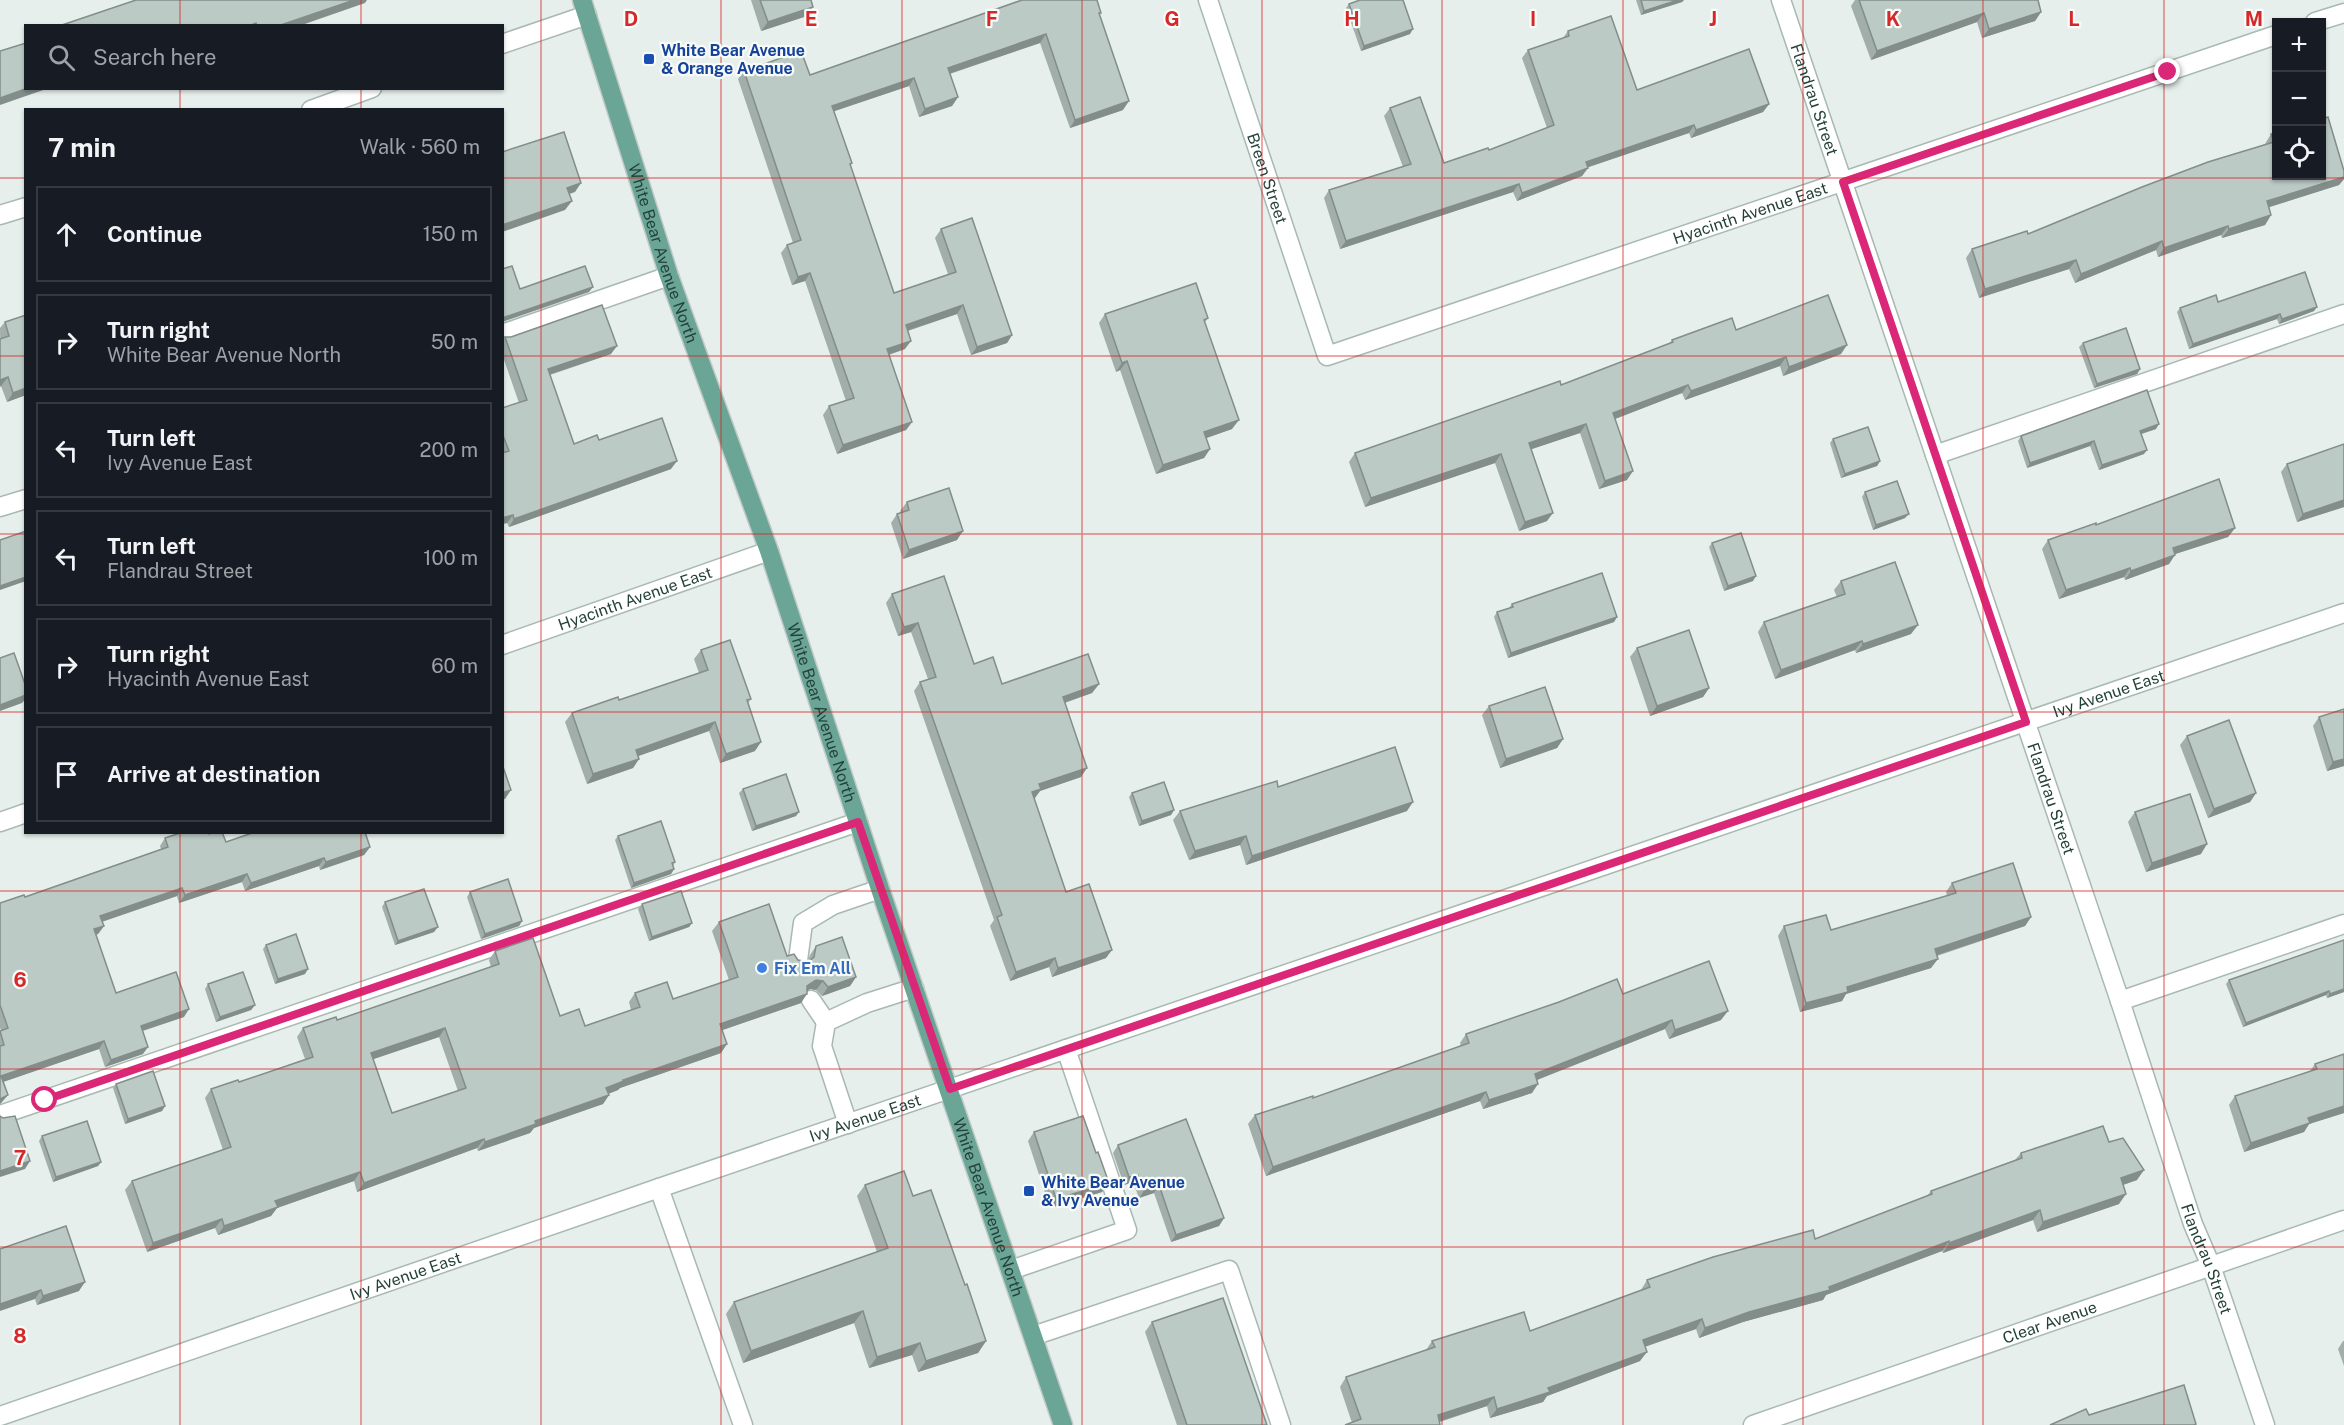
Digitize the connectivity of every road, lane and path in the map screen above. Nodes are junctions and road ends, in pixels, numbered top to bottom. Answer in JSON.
{"nodes":[{"id":1,"x":1208,"y":0,"type":"edge"},
{"id":2,"x":1781,"y":0,"type":"edge"},
{"id":3,"x":584,"y":8,"type":"edge"},
{"id":4,"x":2344,"y":13,"type":"edge"},
{"id":5,"x":2326,"y":19,"type":"edge"},
{"id":6,"x":2272,"y":37,"type":"edge"},
{"id":7,"x":504,"y":43,"type":"edge"},
{"id":8,"x":366,"y":90,"type":"edge"},
{"id":9,"x":316,"y":108,"type":"edge"},
{"id":10,"x":1843,"y":182,"type":"junction"},
{"id":11,"x":24,"y":208,"type":"edge"},
{"id":12,"x":0,"y":215,"type":"edge"},
{"id":13,"x":669,"y":276,"type":"junction"},
{"id":14,"x":2344,"y":314,"type":"edge"},
{"id":15,"x":504,"y":333,"type":"edge"},
{"id":16,"x":1327,"y":356,"type":"joint"},
{"id":17,"x":1935,"y":455,"type":"junction"},
{"id":18,"x":24,"y":500,"type":"edge"},
{"id":19,"x":0,"y":507,"type":"edge"},
{"id":20,"x":769,"y":551,"type":"junction"},
{"id":21,"x":2344,"y":613,"type":"edge"},
{"id":22,"x":504,"y":644,"type":"edge"},
{"id":23,"x":2026,"y":722,"type":"junction"},
{"id":24,"x":24,"y":814,"type":"edge"},
{"id":25,"x":0,"y":822,"type":"edge"},
{"id":26,"x":858,"y":822,"type":"junction"},
{"id":27,"x":880,"y":890,"type":"junction"},
{"id":28,"x":2344,"y":924,"type":"edge"},
{"id":29,"x":798,"y":960,"type":"edge"},
{"id":30,"x":914,"y":988,"type":"junction"},
{"id":31,"x":811,"y":1000,"type":"edge"},
{"id":32,"x":2120,"y":1000,"type":"junction"},
{"id":33,"x":826,"y":1022,"type":"junction"},
{"id":34,"x":1066,"y":1049,"type":"junction"},
{"id":35,"x":950,"y":1089,"type":"junction"},
{"id":36,"x":0,"y":1115,"type":"edge"},
{"id":37,"x":848,"y":1124,"type":"junction"},
{"id":38,"x":658,"y":1188,"type":"junction"},
{"id":39,"x":2344,"y":1220,"type":"edge"},
{"id":40,"x":2211,"y":1266,"type":"junction"},
{"id":41,"x":1011,"y":1270,"type":"junction"},
{"id":42,"x":1033,"y":1336,"type":"junction"},
{"id":43,"x":0,"y":1416,"type":"edge"},
{"id":44,"x":742,"y":1425,"type":"edge"},
{"id":45,"x":1063,"y":1425,"type":"edge"},
{"id":46,"x":1281,"y":1425,"type":"edge"},
{"id":47,"x":1753,"y":1425,"type":"edge"},
{"id":48,"x":2265,"y":1425,"type":"edge"}],
"edges":[{"from":1,"to":16,"type":"street","name":"Breen Street"},
{"from":2,"to":10,"type":"street","name":"Flandrau Street"},
{"from":3,"to":7,"type":"street"},
{"from":3,"to":13,"type":"main road","name":"White Bear Avenue North"},
{"from":4,"to":5,"type":"street"},
{"from":6,"to":10,"type":"street","name":"Hyacinth Avenue East"},
{"from":8,"to":9,"type":"street"},
{"from":10,"to":16,"type":"street","name":"Hyacinth Avenue East"},
{"from":10,"to":17,"type":"street","name":"Flandrau Street"},
{"from":11,"to":12,"type":"street"},
{"from":13,"to":15,"type":"street"},
{"from":13,"to":20,"type":"main road","name":"White Bear Avenue North"},
{"from":14,"to":17,"type":"street"},
{"from":17,"to":23,"type":"street","name":"Flandrau Street"},
{"from":18,"to":19,"type":"street"},
{"from":20,"to":22,"type":"street","name":"Hyacinth Avenue East"},
{"from":20,"to":26,"type":"main road","name":"White Bear Avenue North"},
{"from":21,"to":23,"type":"street","name":"Ivy Avenue East"},
{"from":23,"to":32,"type":"street","name":"Flandrau Street"},
{"from":23,"to":34,"type":"street","name":"Ivy Avenue East"},
{"from":24,"to":25,"type":"street"},
{"from":26,"to":27,"type":"main road","name":"White Bear Avenue North"},
{"from":26,"to":36,"type":"street"},
{"from":27,"to":29,"type":"street"},
{"from":27,"to":30,"type":"main road","name":"White Bear Avenue North"},
{"from":28,"to":32,"type":"street"},
{"from":30,"to":33,"type":"street"},
{"from":30,"to":35,"type":"main road","name":"White Bear Avenue North"},
{"from":31,"to":33,"type":"street"},
{"from":32,"to":40,"type":"street","name":"Flandrau Street"},
{"from":33,"to":37,"type":"street"},
{"from":34,"to":35,"type":"street","name":"Ivy Avenue East"},
{"from":34,"to":41,"type":"street"},
{"from":35,"to":37,"type":"street","name":"Ivy Avenue East"},
{"from":35,"to":41,"type":"main road","name":"White Bear Avenue North"},
{"from":37,"to":38,"type":"street","name":"Ivy Avenue East"},
{"from":38,"to":43,"type":"street","name":"Ivy Avenue East"},
{"from":38,"to":44,"type":"street"},
{"from":39,"to":40,"type":"street","name":"Clear Avenue"},
{"from":40,"to":47,"type":"street","name":"Clear Avenue"},
{"from":40,"to":48,"type":"street","name":"Flandrau Street"},
{"from":41,"to":42,"type":"main road","name":"White Bear Avenue North"},
{"from":42,"to":45,"type":"main road","name":"White Bear Avenue North"},
{"from":42,"to":46,"type":"street"}]}
